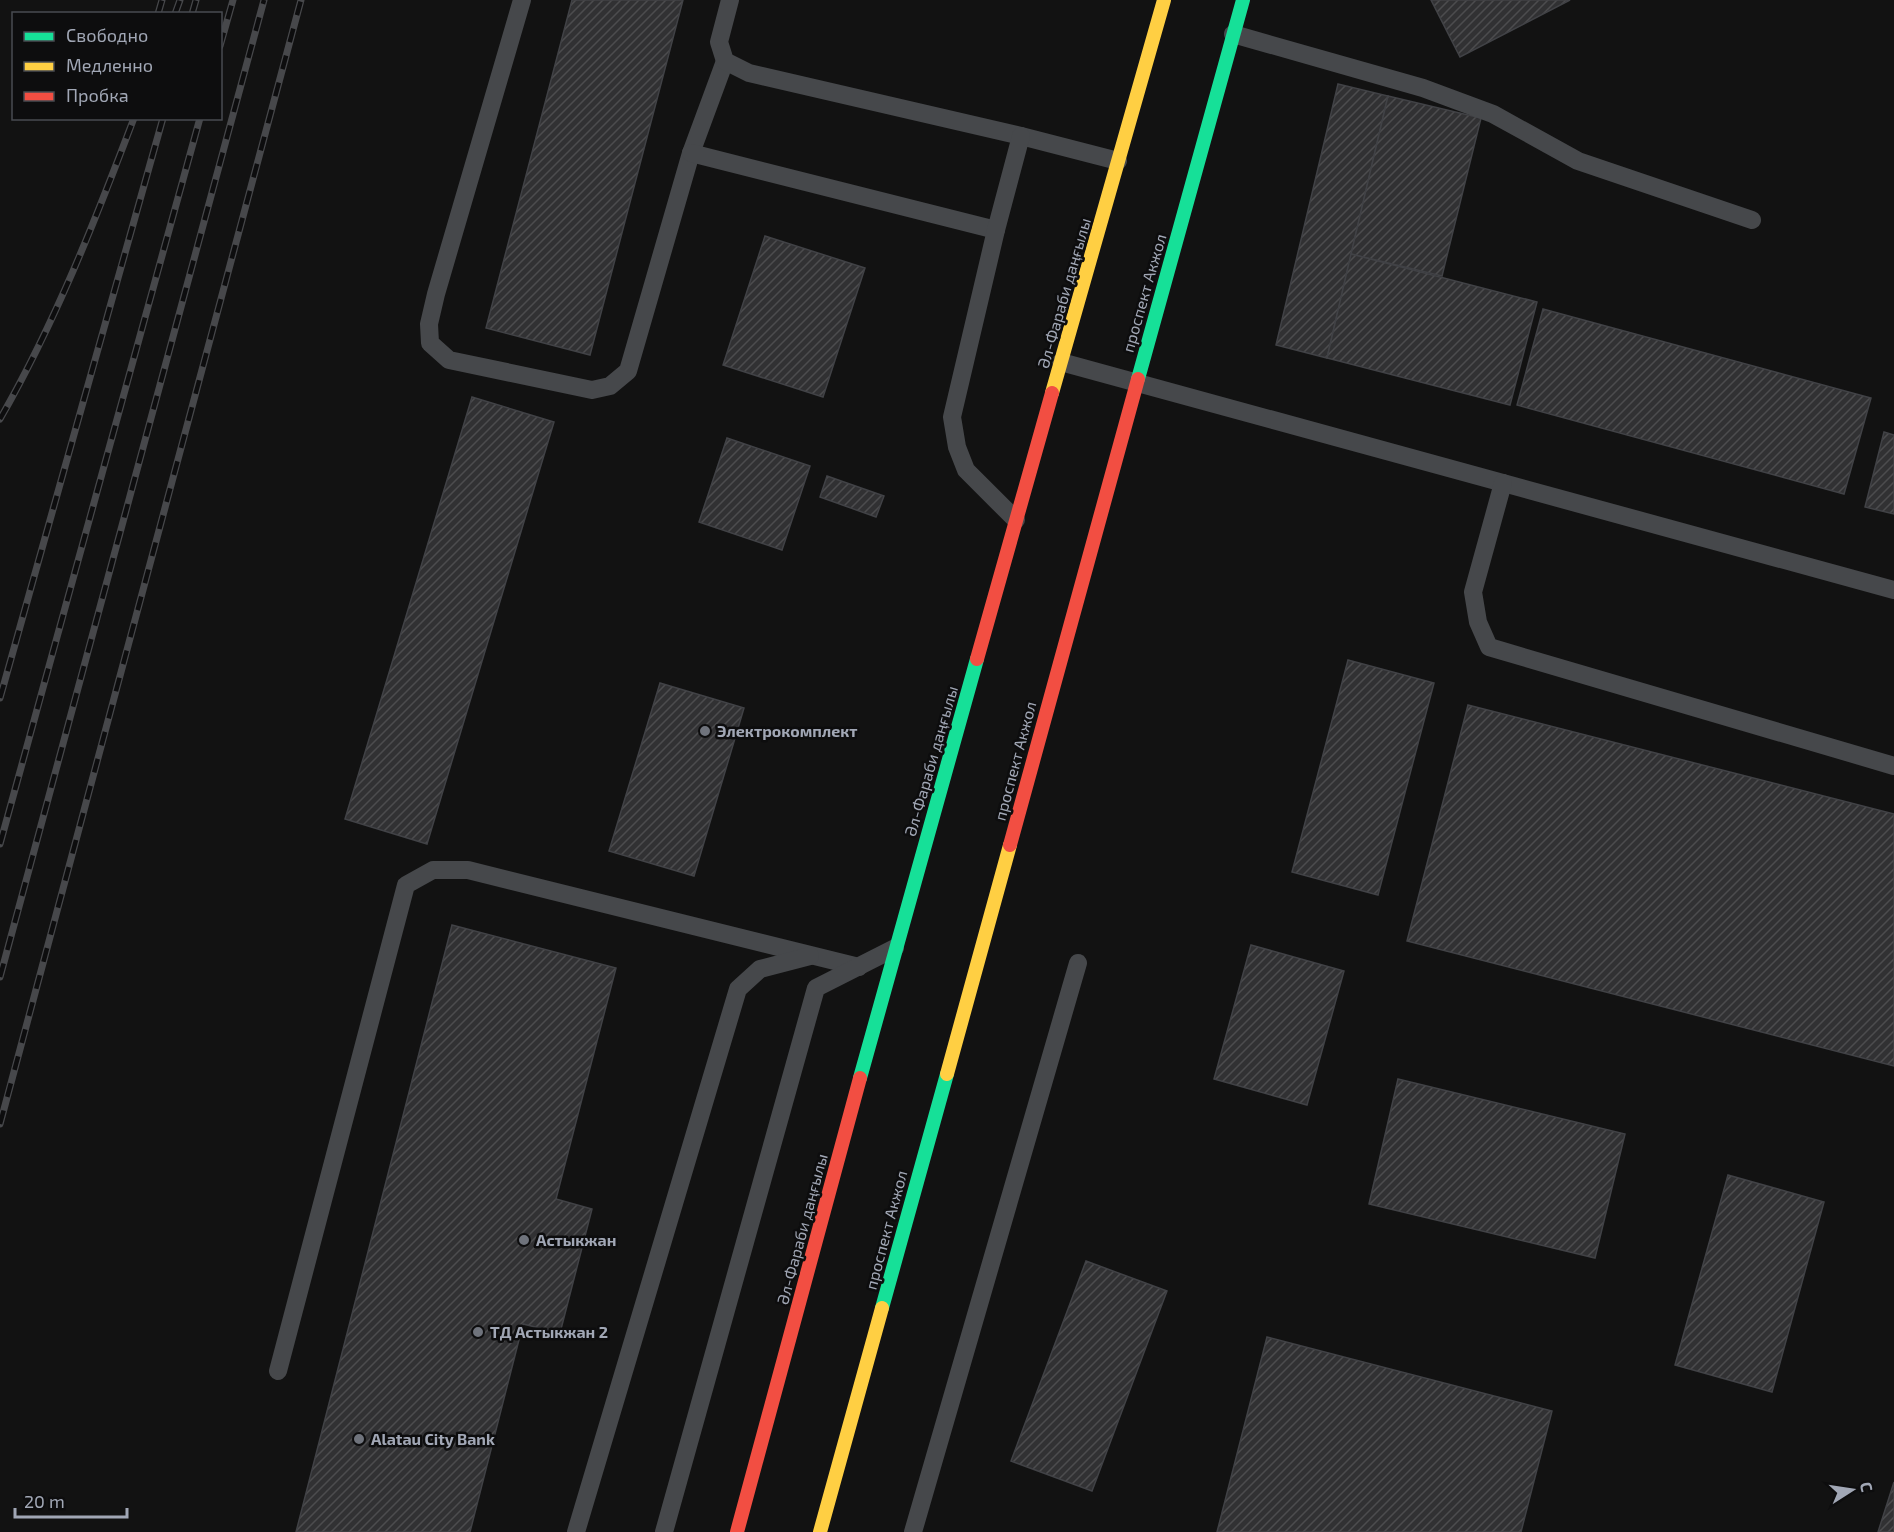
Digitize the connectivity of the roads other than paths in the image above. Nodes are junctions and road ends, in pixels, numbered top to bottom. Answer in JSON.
{"nodes":[{"id":1,"x":522,"y":0,"type":"edge"},
{"id":2,"x":730,"y":0,"type":"edge"},
{"id":3,"x":1164,"y":0,"type":"edge"},
{"id":4,"x":1243,"y":0,"type":"edge"},
{"id":5,"x":1233,"y":34,"type":"junction"},
{"id":6,"x":725,"y":61,"type":"junction"},
{"id":7,"x":1021,"y":136,"type":"junction"},
{"id":8,"x":691,"y":153,"type":"junction"},
{"id":9,"x":1118,"y":161,"type":"junction"},
{"id":10,"x":1752,"y":220,"type":"dead end"},
{"id":11,"x":996,"y":230,"type":"junction"},
{"id":12,"x":1061,"y":362,"type":"junction"},
{"id":13,"x":1136,"y":382,"type":"junction"},
{"id":14,"x":1503,"y":483,"type":"junction"},
{"id":15,"x":1016,"y":520,"type":"junction"},
{"id":16,"x":1894,"y":590,"type":"edge"},
{"id":17,"x":1894,"y":766,"type":"edge"},
{"id":18,"x":896,"y":948,"type":"junction"},
{"id":19,"x":812,"y":955,"type":"junction"},
{"id":20,"x":1078,"y":963,"type":"dead end"},
{"id":21,"x":859,"y":967,"type":"junction"},
{"id":22,"x":278,"y":1371,"type":"dead end"},
{"id":23,"x":576,"y":1532,"type":"edge"},
{"id":24,"x":664,"y":1532,"type":"edge"},
{"id":25,"x":737,"y":1532,"type":"edge"},
{"id":26,"x":820,"y":1532,"type":"edge"},
{"id":27,"x":913,"y":1532,"type":"edge"}],
"edges":[{"from":1,"to":8,"type":"lane"},
{"from":2,"to":6,"type":"lane"},
{"from":3,"to":9,"type":"main road","name":"Әл-Фараби даңғылы"},
{"from":4,"to":5,"type":"main road","name":"проспект Акжол"},
{"from":5,"to":10,"type":"lane"},
{"from":5,"to":13,"type":"main road","name":"проспект Акжол"},
{"from":6,"to":7,"type":"lane"},
{"from":6,"to":8,"type":"lane"},
{"from":7,"to":9,"type":"lane"},
{"from":7,"to":11,"type":"lane"},
{"from":8,"to":11,"type":"lane"},
{"from":9,"to":12,"type":"main road","name":"Әл-Фараби даңғылы"},
{"from":11,"to":15,"type":"lane"},
{"from":12,"to":13,"type":"lane"},
{"from":12,"to":15,"type":"main road","name":"Әл-Фараби даңғылы"},
{"from":13,"to":14,"type":"lane"},
{"from":13,"to":26,"type":"main road","name":"проспект Акжол"},
{"from":14,"to":16,"type":"lane"},
{"from":14,"to":17,"type":"lane"},
{"from":15,"to":18,"type":"main road","name":"Әл-Фараби даңғылы"},
{"from":18,"to":21,"type":"lane"},
{"from":18,"to":25,"type":"main road","name":"Әл-Фараби даңғылы"},
{"from":19,"to":21,"type":"lane"},
{"from":19,"to":22,"type":"lane"},
{"from":19,"to":23,"type":"lane"},
{"from":20,"to":27,"type":"lane"},
{"from":21,"to":24,"type":"lane"}]}
